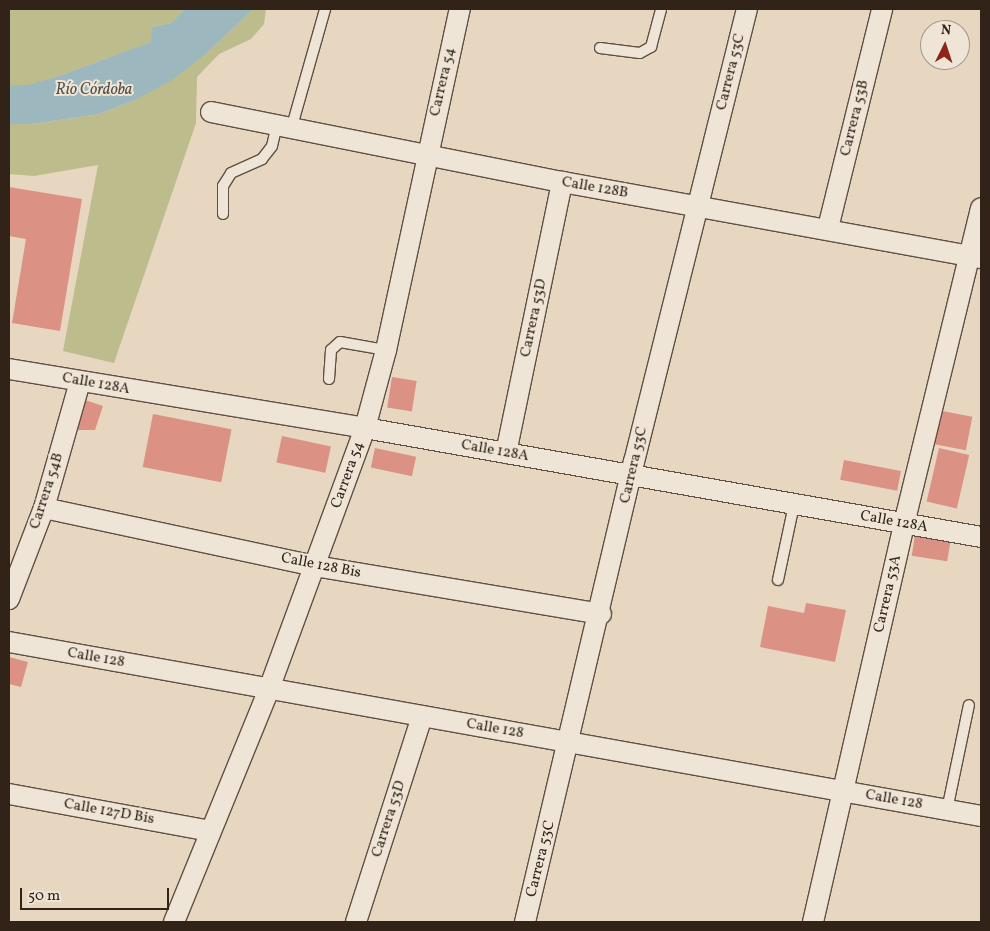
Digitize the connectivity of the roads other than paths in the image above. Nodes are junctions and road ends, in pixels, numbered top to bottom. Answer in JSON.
{"nodes":[{"id":1,"x":325,"y":9,"type":"edge"},
{"id":2,"x":460,"y":9,"type":"edge"},
{"id":3,"x":661,"y":9,"type":"edge"},
{"id":4,"x":747,"y":9,"type":"edge"},
{"id":5,"x":882,"y":9,"type":"edge"},
{"id":6,"x":600,"y":48,"type":"dead end"},
{"id":7,"x":210,"y":112,"type":"dead end"},
{"id":8,"x":285,"y":125,"type":"junction"},
{"id":9,"x":427,"y":156,"type":"junction"},
{"id":10,"x":562,"y":182,"type":"junction"},
{"id":11,"x":699,"y":207,"type":"junction"},
{"id":12,"x":981,"y":208,"type":"edge"},
{"id":13,"x":223,"y":214,"type":"dead end"},
{"id":14,"x":828,"y":228,"type":"junction"},
{"id":15,"x":976,"y":257,"type":"edge"},
{"id":16,"x":386,"y":350,"type":"junction"},
{"id":17,"x":9,"y":369,"type":"edge"},
{"id":18,"x":329,"y":379,"type":"dead end"},
{"id":19,"x":80,"y":382,"type":"junction"},
{"id":20,"x":365,"y":428,"type":"junction"},
{"id":21,"x":506,"y":453,"type":"junction"},
{"id":22,"x":631,"y":476,"type":"junction"},
{"id":23,"x":794,"y":505,"type":"junction"},
{"id":24,"x":44,"y":508,"type":"junction"},
{"id":25,"x":904,"y":524,"type":"junction"},
{"id":26,"x":981,"y":537,"type":"edge"},
{"id":27,"x":315,"y":566,"type":"junction"},
{"id":28,"x":778,"y":580,"type":"dead end"},
{"id":29,"x":9,"y":599,"type":"edge"},
{"id":30,"x":600,"y":614,"type":"junction"},
{"id":31,"x":9,"y":642,"type":"edge"},
{"id":32,"x":269,"y":689,"type":"junction"},
{"id":33,"x":970,"y":705,"type":"dead end"},
{"id":34,"x":422,"y":716,"type":"junction"},
{"id":35,"x":569,"y":742,"type":"junction"},
{"id":36,"x":844,"y":791,"type":"junction"},
{"id":37,"x":9,"y":794,"type":"edge"},
{"id":38,"x":947,"y":810,"type":"junction"},
{"id":39,"x":981,"y":816,"type":"edge"},
{"id":40,"x":210,"y":830,"type":"junction"},
{"id":41,"x":174,"y":922,"type":"edge"},
{"id":42,"x":356,"y":922,"type":"edge"},
{"id":43,"x":525,"y":922,"type":"edge"},
{"id":44,"x":812,"y":922,"type":"edge"}],
"edges":[{"from":1,"to":8,"type":"lane"},
{"from":2,"to":9,"type":"street","name":"Carrera 54"},
{"from":3,"to":6,"type":"lane"},
{"from":4,"to":11,"type":"street","name":"Carrera 53C"},
{"from":5,"to":14,"type":"street","name":"Carrera 53B"},
{"from":7,"to":8,"type":"street","name":"Calle 128B"},
{"from":8,"to":9,"type":"street","name":"Calle 128B"},
{"from":8,"to":13,"type":"lane"},
{"from":9,"to":10,"type":"street","name":"Calle 128B"},
{"from":9,"to":16,"type":"street","name":"Carrera 54"},
{"from":10,"to":11,"type":"street","name":"Calle 128B"},
{"from":10,"to":21,"type":"street","name":"Carrera 53D"},
{"from":11,"to":14,"type":"street","name":"Calle 128B"},
{"from":11,"to":22,"type":"street","name":"Carrera 53C"},
{"from":12,"to":15,"type":"street","name":"Carrera 53A"},
{"from":14,"to":15,"type":"street","name":"Calle 128B"},
{"from":15,"to":25,"type":"street","name":"Carrera 53A"},
{"from":16,"to":18,"type":"lane"},
{"from":16,"to":20,"type":"street","name":"Carrera 54"},
{"from":17,"to":19,"type":"street","name":"Calle 128A"},
{"from":19,"to":20,"type":"street","name":"Calle 128A"},
{"from":19,"to":24,"type":"street","name":"Carrera 54B"},
{"from":20,"to":21,"type":"street","name":"Calle 128A"},
{"from":20,"to":27,"type":"street","name":"Carrera 54"},
{"from":21,"to":22,"type":"street","name":"Calle 128A"},
{"from":22,"to":23,"type":"street","name":"Calle 128A"},
{"from":22,"to":30,"type":"street","name":"Carrera 53C"},
{"from":23,"to":25,"type":"street","name":"Calle 128A"},
{"from":23,"to":28,"type":"lane"},
{"from":24,"to":27,"type":"street","name":"Calle 128 Bis"},
{"from":24,"to":29,"type":"street","name":"Carrera 54B"},
{"from":25,"to":26,"type":"street","name":"Calle 128A"},
{"from":25,"to":36,"type":"street","name":"Carrera 53A"},
{"from":27,"to":30,"type":"street","name":"Calle 128 Bis"},
{"from":27,"to":32,"type":"street","name":"Carrera 54"},
{"from":30,"to":35,"type":"street","name":"Carrera 53C"},
{"from":31,"to":32,"type":"street","name":"Calle 128"},
{"from":32,"to":34,"type":"street","name":"Calle 128"},
{"from":32,"to":40,"type":"street","name":"Carrera 54"},
{"from":33,"to":38,"type":"lane"},
{"from":34,"to":35,"type":"street","name":"Calle 128"},
{"from":34,"to":42,"type":"street","name":"Carrera 53D"},
{"from":35,"to":36,"type":"street","name":"Calle 128"},
{"from":35,"to":43,"type":"street","name":"Carrera 53C"},
{"from":36,"to":38,"type":"street","name":"Calle 128"},
{"from":36,"to":44,"type":"street","name":"Carrera 53A"},
{"from":37,"to":40,"type":"street","name":"Calle 127D Bis"},
{"from":38,"to":39,"type":"street","name":"Calle 128"},
{"from":40,"to":41,"type":"street","name":"Carrera 54"}]}
